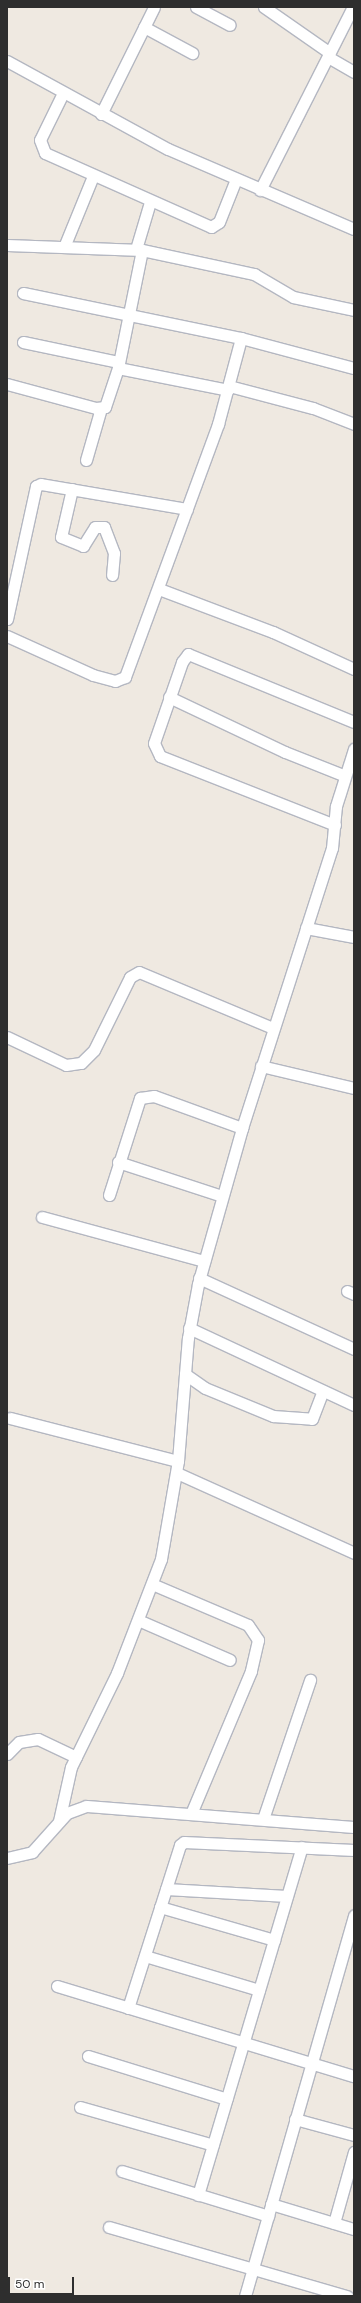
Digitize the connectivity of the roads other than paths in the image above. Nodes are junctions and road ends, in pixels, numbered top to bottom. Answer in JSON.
{"nodes":[{"id":1,"x":154,"y":7,"type":"edge"},
{"id":2,"x":196,"y":7,"type":"edge"},
{"id":3,"x":264,"y":7,"type":"edge"},
{"id":4,"x":352,"y":15,"type":"edge"},
{"id":5,"x":230,"y":26,"type":"dead end"},
{"id":6,"x":144,"y":27,"type":"junction"},
{"id":7,"x":192,"y":53,"type":"dead end"},
{"id":8,"x":329,"y":55,"type":"junction"},
{"id":9,"x":7,"y":61,"type":"edge"},
{"id":10,"x":354,"y":72,"type":"edge"},
{"id":11,"x":63,"y":93,"type":"junction"},
{"id":12,"x":101,"y":114,"type":"junction"},
{"id":13,"x":93,"y":176,"type":"junction"},
{"id":14,"x":236,"y":179,"type":"junction"},
{"id":15,"x":260,"y":190,"type":"junction"},
{"id":16,"x":150,"y":202,"type":"junction"},
{"id":17,"x":354,"y":229,"type":"edge"},
{"id":18,"x":7,"y":245,"type":"edge"},
{"id":19,"x":64,"y":247,"type":"junction"},
{"id":20,"x":139,"y":250,"type":"junction"},
{"id":21,"x":23,"y":293,"type":"dead end"},
{"id":22,"x":354,"y":310,"type":"edge"},
{"id":23,"x":130,"y":314,"type":"junction"},
{"id":24,"x":240,"y":338,"type":"junction"},
{"id":25,"x":23,"y":342,"type":"dead end"},
{"id":26,"x":118,"y":365,"type":"junction"},
{"id":27,"x":354,"y":368,"type":"edge"},
{"id":28,"x":7,"y":384,"type":"edge"},
{"id":29,"x":228,"y":388,"type":"junction"},
{"id":30,"x":101,"y":408,"type":"junction"},
{"id":31,"x":354,"y":424,"type":"edge"},
{"id":32,"x":86,"y":460,"type":"dead end"},
{"id":33,"x":72,"y":489,"type":"junction"},
{"id":34,"x":187,"y":509,"type":"junction"},
{"id":35,"x":112,"y":575,"type":"dead end"},
{"id":36,"x":159,"y":589,"type":"junction"},
{"id":37,"x":7,"y":619,"type":"edge"},
{"id":38,"x":7,"y":636,"type":"edge"},
{"id":39,"x":354,"y":669,"type":"edge"},
{"id":40,"x":169,"y":697,"type":"junction"},
{"id":41,"x":354,"y":722,"type":"edge"},
{"id":42,"x":354,"y":749,"type":"edge"},
{"id":43,"x":343,"y":775,"type":"junction"},
{"id":44,"x":334,"y":825,"type":"junction"},
{"id":45,"x":306,"y":928,"type":"junction"},
{"id":46,"x":354,"y":937,"type":"edge"},
{"id":47,"x":273,"y":1028,"type":"junction"},
{"id":48,"x":7,"y":1037,"type":"edge"},
{"id":49,"x":261,"y":1066,"type":"junction"},
{"id":50,"x":354,"y":1088,"type":"edge"},
{"id":51,"x":242,"y":1128,"type":"junction"},
{"id":52,"x":118,"y":1162,"type":"junction"},
{"id":53,"x":109,"y":1195,"type":"dead end"},
{"id":54,"x":222,"y":1196,"type":"junction"},
{"id":55,"x":42,"y":1217,"type":"dead end"},
{"id":56,"x":204,"y":1261,"type":"junction"},
{"id":57,"x":199,"y":1278,"type":"junction"},
{"id":58,"x":189,"y":1328,"type":"junction"},
{"id":59,"x":354,"y":1349,"type":"edge"},
{"id":60,"x":186,"y":1374,"type":"junction"},
{"id":61,"x":322,"y":1391,"type":"junction"},
{"id":62,"x":354,"y":1405,"type":"edge"},
{"id":63,"x":10,"y":1418,"type":"dead end"},
{"id":64,"x":178,"y":1461,"type":"junction"},
{"id":65,"x":176,"y":1473,"type":"junction"},
{"id":66,"x":354,"y":1553,"type":"edge"},
{"id":67,"x":152,"y":1584,"type":"junction"},
{"id":68,"x":138,"y":1620,"type":"junction"},
{"id":69,"x":230,"y":1660,"type":"dead end"},
{"id":70,"x":310,"y":1680,"type":"dead end"},
{"id":71,"x":7,"y":1754,"type":"edge"},
{"id":72,"x":76,"y":1757,"type":"junction"},
{"id":73,"x":191,"y":1814,"type":"junction"},
{"id":74,"x":263,"y":1820,"type":"junction"},
{"id":75,"x":59,"y":1821,"type":"junction"},
{"id":76,"x":354,"y":1828,"type":"edge"},
{"id":77,"x":302,"y":1847,"type":"junction"},
{"id":78,"x":354,"y":1850,"type":"edge"},
{"id":79,"x":9,"y":1857,"type":"edge"},
{"id":80,"x":166,"y":1889,"type":"junction"},
{"id":81,"x":287,"y":1896,"type":"junction"},
{"id":82,"x":160,"y":1908,"type":"junction"},
{"id":83,"x":354,"y":1916,"type":"edge"},
{"id":84,"x":274,"y":1940,"type":"junction"},
{"id":85,"x":145,"y":1956,"type":"junction"},
{"id":86,"x":57,"y":1986,"type":"dead end"},
{"id":87,"x":259,"y":1990,"type":"junction"},
{"id":88,"x":128,"y":2008,"type":"junction"},
{"id":89,"x":243,"y":2044,"type":"junction"},
{"id":90,"x":88,"y":2056,"type":"dead end"},
{"id":91,"x":311,"y":2064,"type":"junction"},
{"id":92,"x":354,"y":2076,"type":"edge"},
{"id":93,"x":227,"y":2100,"type":"junction"},
{"id":94,"x":80,"y":2107,"type":"dead end"},
{"id":95,"x":296,"y":2119,"type":"junction"},
{"id":96,"x":354,"y":2135,"type":"edge"},
{"id":97,"x":213,"y":2145,"type":"junction"},
{"id":98,"x":354,"y":2152,"type":"edge"},
{"id":99,"x":122,"y":2171,"type":"dead end"},
{"id":100,"x":198,"y":2195,"type":"junction"},
{"id":101,"x":271,"y":2204,"type":"junction"},
{"id":102,"x":268,"y":2216,"type":"junction"},
{"id":103,"x":334,"y":2223,"type":"junction"},
{"id":104,"x":109,"y":2227,"type":"dead end"},
{"id":105,"x":354,"y":2229,"type":"edge"},
{"id":106,"x":253,"y":2268,"type":"junction"},
{"id":107,"x":245,"y":2296,"type":"edge"},
{"id":108,"x":347,"y":2296,"type":"edge"}],
"edges":[{"from":1,"to":6,"type":"street"},
{"from":2,"to":5,"type":"street"},
{"from":3,"to":8,"type":"street"},
{"from":4,"to":8,"type":"street"},
{"from":6,"to":7,"type":"street"},
{"from":6,"to":12,"type":"street"},
{"from":8,"to":10,"type":"street"},
{"from":8,"to":15,"type":"street"},
{"from":9,"to":11,"type":"street"},
{"from":11,"to":12,"type":"street"},
{"from":11,"to":13,"type":"street"},
{"from":12,"to":14,"type":"street"},
{"from":13,"to":16,"type":"street"},
{"from":13,"to":19,"type":"street"},
{"from":14,"to":15,"type":"street"},
{"from":14,"to":16,"type":"street"},
{"from":15,"to":17,"type":"street"},
{"from":16,"to":20,"type":"street"},
{"from":18,"to":19,"type":"street"},
{"from":19,"to":20,"type":"street"},
{"from":20,"to":22,"type":"street"},
{"from":20,"to":23,"type":"street"},
{"from":21,"to":23,"type":"street"},
{"from":23,"to":24,"type":"street"},
{"from":23,"to":26,"type":"street"},
{"from":24,"to":27,"type":"street"},
{"from":24,"to":29,"type":"street"},
{"from":25,"to":26,"type":"street"},
{"from":26,"to":29,"type":"street"},
{"from":26,"to":30,"type":"street"},
{"from":28,"to":30,"type":"street"},
{"from":29,"to":31,"type":"street"},
{"from":29,"to":34,"type":"street"},
{"from":30,"to":32,"type":"street"},
{"from":33,"to":34,"type":"street"},
{"from":33,"to":35,"type":"street"},
{"from":33,"to":37,"type":"street"},
{"from":34,"to":36,"type":"street"},
{"from":36,"to":38,"type":"street"},
{"from":36,"to":39,"type":"street"},
{"from":40,"to":41,"type":"street"},
{"from":40,"to":43,"type":"street"},
{"from":40,"to":44,"type":"street"},
{"from":42,"to":43,"type":"street"},
{"from":43,"to":44,"type":"street"},
{"from":44,"to":45,"type":"street"},
{"from":45,"to":46,"type":"street"},
{"from":45,"to":47,"type":"street"},
{"from":47,"to":48,"type":"street"},
{"from":47,"to":49,"type":"street"},
{"from":49,"to":50,"type":"street"},
{"from":49,"to":51,"type":"street"},
{"from":51,"to":52,"type":"street"},
{"from":51,"to":54,"type":"street"},
{"from":52,"to":53,"type":"street"},
{"from":52,"to":54,"type":"street"},
{"from":54,"to":56,"type":"street"},
{"from":55,"to":56,"type":"street"},
{"from":56,"to":57,"type":"street"},
{"from":57,"to":58,"type":"street"},
{"from":57,"to":59,"type":"street"},
{"from":58,"to":60,"type":"street"},
{"from":58,"to":61,"type":"street"},
{"from":60,"to":61,"type":"street"},
{"from":60,"to":64,"type":"street"},
{"from":61,"to":62,"type":"street"},
{"from":63,"to":64,"type":"street"},
{"from":64,"to":65,"type":"street"},
{"from":65,"to":66,"type":"street"},
{"from":65,"to":67,"type":"street"},
{"from":67,"to":68,"type":"street"},
{"from":67,"to":73,"type":"street"},
{"from":68,"to":69,"type":"street"},
{"from":68,"to":72,"type":"street"},
{"from":70,"to":74,"type":"street"},
{"from":71,"to":72,"type":"street"},
{"from":72,"to":75,"type":"street"},
{"from":73,"to":74,"type":"street"},
{"from":73,"to":75,"type":"street"},
{"from":74,"to":76,"type":"street"},
{"from":75,"to":79,"type":"street"},
{"from":77,"to":78,"type":"street"},
{"from":77,"to":80,"type":"street"},
{"from":77,"to":81,"type":"street"},
{"from":80,"to":81,"type":"street"},
{"from":80,"to":82,"type":"street"},
{"from":81,"to":84,"type":"street"},
{"from":82,"to":84,"type":"street"},
{"from":82,"to":85,"type":"street"},
{"from":83,"to":91,"type":"street"},
{"from":84,"to":87,"type":"street"},
{"from":85,"to":87,"type":"street"},
{"from":85,"to":88,"type":"street"},
{"from":86,"to":88,"type":"street"},
{"from":87,"to":89,"type":"street"},
{"from":88,"to":89,"type":"street"},
{"from":89,"to":91,"type":"street"},
{"from":89,"to":93,"type":"street"},
{"from":90,"to":93,"type":"street"},
{"from":91,"to":92,"type":"street"},
{"from":91,"to":95,"type":"street"},
{"from":93,"to":97,"type":"street"},
{"from":94,"to":97,"type":"street"},
{"from":95,"to":96,"type":"street"},
{"from":95,"to":101,"type":"street"},
{"from":97,"to":100,"type":"street"},
{"from":98,"to":103,"type":"street"},
{"from":99,"to":100,"type":"street"},
{"from":100,"to":102,"type":"street"},
{"from":101,"to":102,"type":"street"},
{"from":101,"to":103,"type":"street"},
{"from":102,"to":106,"type":"street"},
{"from":103,"to":105,"type":"street"},
{"from":104,"to":106,"type":"street"},
{"from":106,"to":107,"type":"street"},
{"from":106,"to":108,"type":"street"}]}
